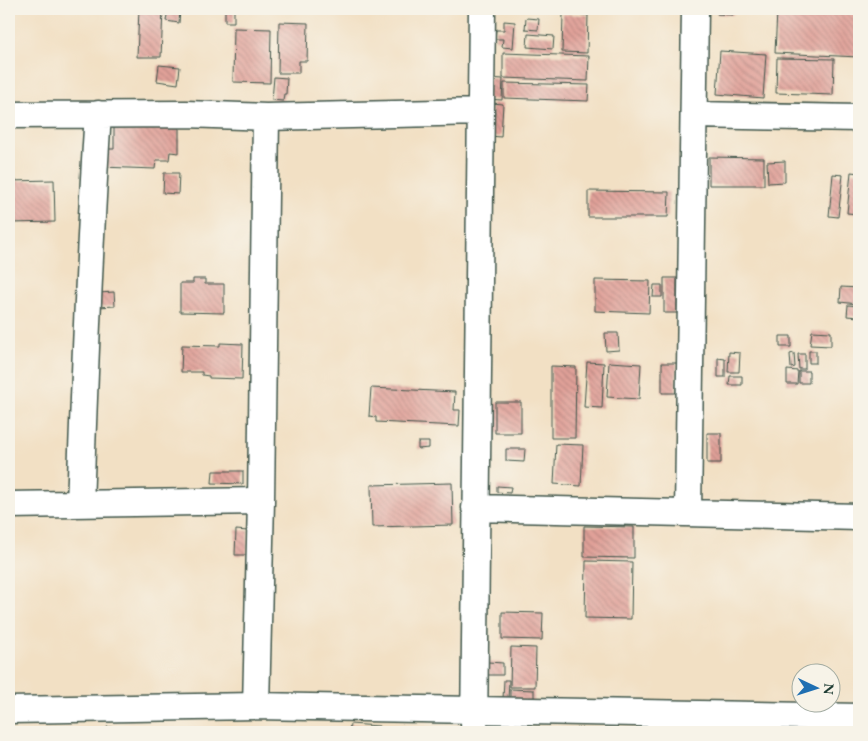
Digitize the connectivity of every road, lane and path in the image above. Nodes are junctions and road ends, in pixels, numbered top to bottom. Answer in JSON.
{"nodes":[{"id":1,"x":482,"y":9,"type":"edge"},
{"id":2,"x":695,"y":9,"type":"edge"},
{"id":3,"x":481,"y":112,"type":"junction"},
{"id":4,"x":98,"y":114,"type":"junction"},
{"id":5,"x":9,"y":115,"type":"edge"},
{"id":6,"x":694,"y":115,"type":"junction"},
{"id":7,"x":266,"y":117,"type":"junction"},
{"id":8,"x":859,"y":118,"type":"edge"},
{"id":9,"x":261,"y":501,"type":"junction"},
{"id":10,"x":80,"y":504,"type":"junction"},
{"id":11,"x":9,"y":505,"type":"edge"},
{"id":12,"x":475,"y":508,"type":"junction"},
{"id":13,"x":688,"y":513,"type":"junction"},
{"id":14,"x":859,"y":517,"type":"edge"},
{"id":15,"x":256,"y":706,"type":"junction"},
{"id":16,"x":9,"y":710,"type":"edge"},
{"id":17,"x":859,"y":717,"type":"edge"},
{"id":18,"x":474,"y":721,"type":"edge"},
{"id":19,"x":687,"y":723,"type":"edge"}],
"edges":[{"from":1,"to":3,"type":"street"},
{"from":2,"to":6,"type":"street"},
{"from":3,"to":7,"type":"street"},
{"from":3,"to":12,"type":"street"},
{"from":4,"to":5,"type":"street"},
{"from":4,"to":7,"type":"street"},
{"from":4,"to":10,"type":"street"},
{"from":6,"to":8,"type":"street"},
{"from":6,"to":13,"type":"street"},
{"from":7,"to":9,"type":"street"},
{"from":9,"to":10,"type":"street"},
{"from":9,"to":15,"type":"street"},
{"from":10,"to":11,"type":"street"},
{"from":12,"to":13,"type":"street"},
{"from":12,"to":18,"type":"street"},
{"from":13,"to":14,"type":"street"},
{"from":15,"to":16,"type":"street"},
{"from":15,"to":18,"type":"street"},
{"from":17,"to":19,"type":"street"},
{"from":18,"to":19,"type":"street"}]}
